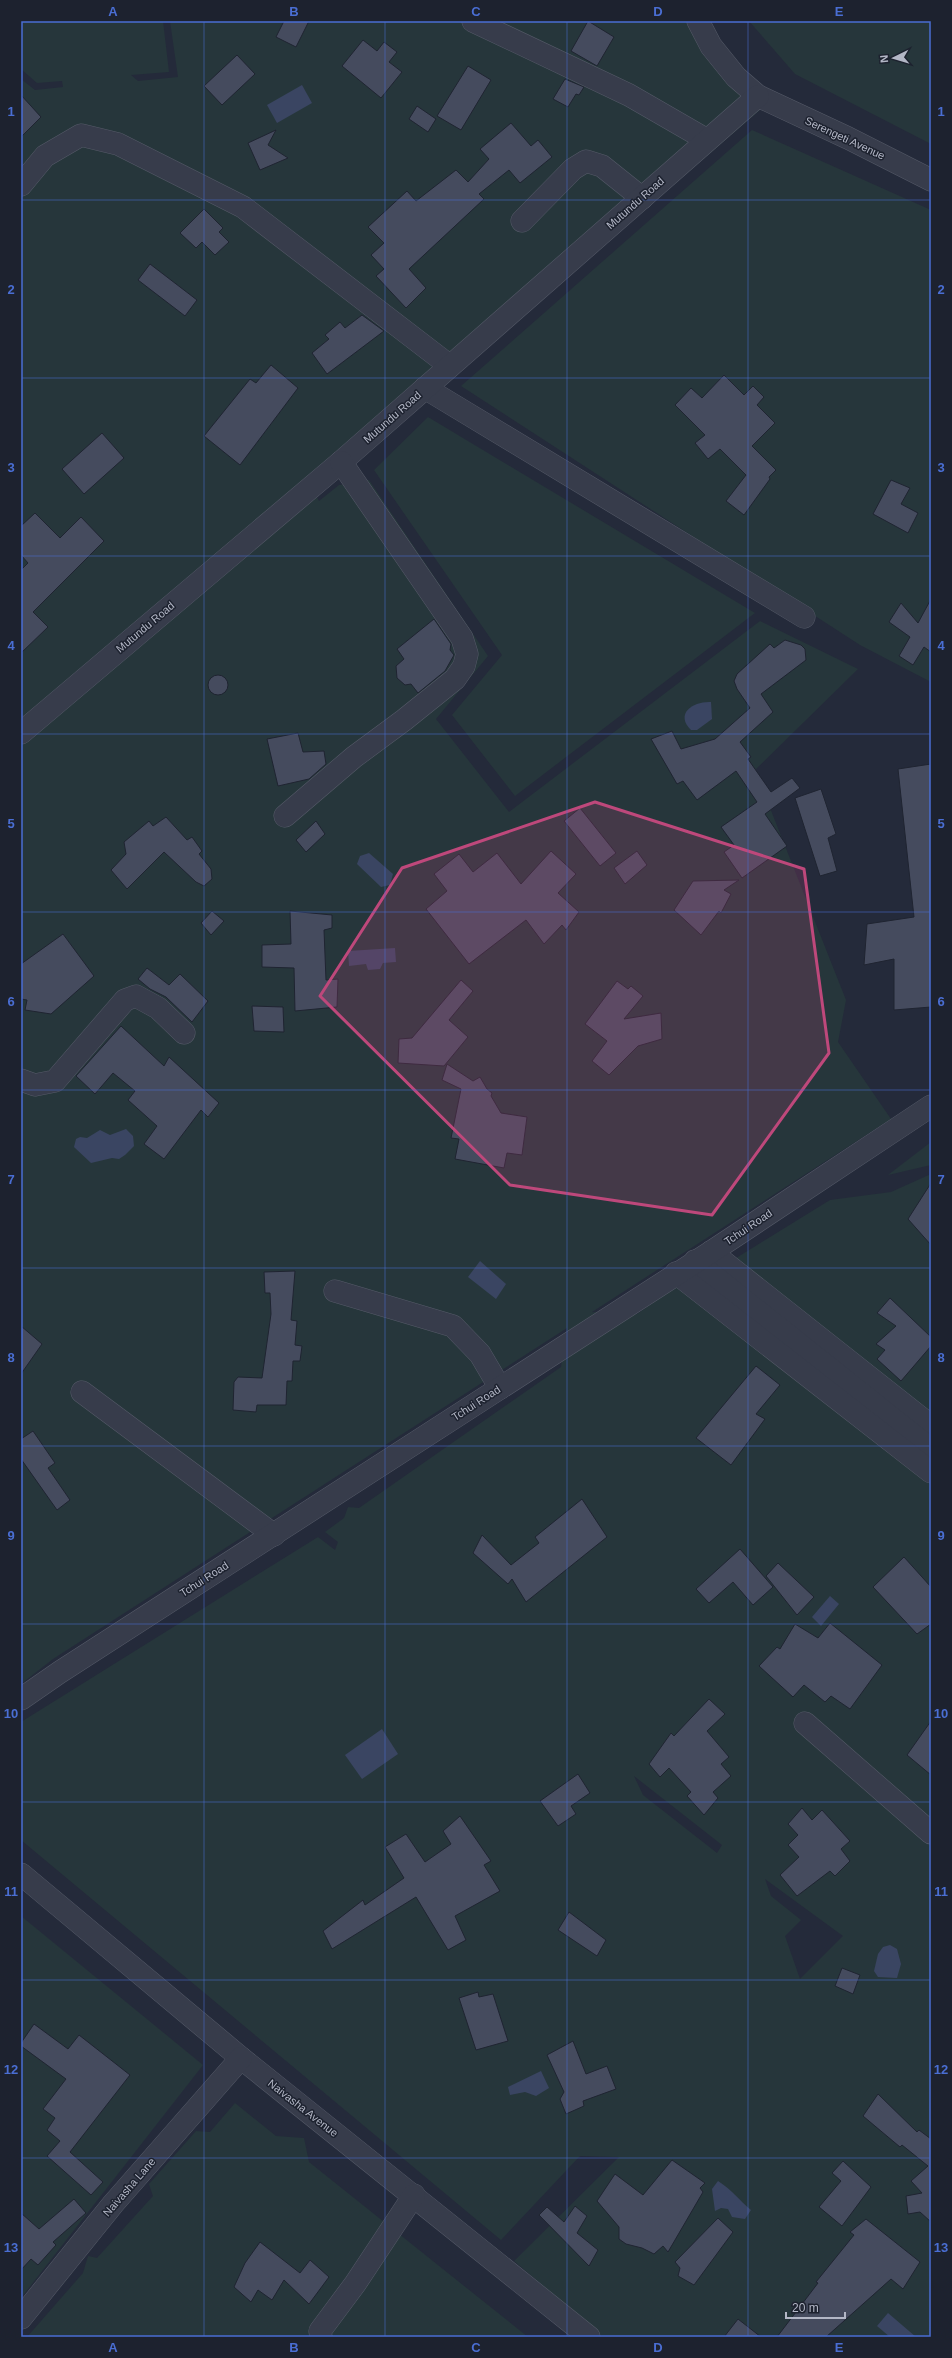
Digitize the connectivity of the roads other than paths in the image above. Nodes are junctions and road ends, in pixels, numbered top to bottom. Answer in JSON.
{"nodes":[{"id":1,"x":473,"y":21,"type":"edge"},
{"id":2,"x":698,"y":21,"type":"edge"},
{"id":3,"x":758,"y":96,"type":"junction"},
{"id":4,"x":707,"y":140,"type":"junction"},
{"id":5,"x":931,"y":180,"type":"edge"},
{"id":6,"x":21,"y":185,"type":"edge"},
{"id":7,"x":642,"y":198,"type":"junction"},
{"id":8,"x":522,"y":221,"type":"dead end"},
{"id":9,"x":450,"y":366,"type":"junction"},
{"id":10,"x":425,"y":388,"type":"junction"},
{"id":11,"x":340,"y":462,"type":"junction"},
{"id":12,"x":804,"y":617,"type":"dead end"},
{"id":13,"x":21,"y":733,"type":"edge"},
{"id":14,"x":285,"y":816,"type":"dead end"},
{"id":15,"x":184,"y":1033,"type":"dead end"},
{"id":16,"x":21,"y":1080,"type":"edge"},
{"id":17,"x":931,"y":1106,"type":"edge"},
{"id":18,"x":703,"y":1256,"type":"junction"},
{"id":19,"x":676,"y":1273,"type":"junction"},
{"id":20,"x":335,"y":1291,"type":"dead end"},
{"id":21,"x":500,"y":1388,"type":"junction"},
{"id":22,"x":82,"y":1392,"type":"dead end"},
{"id":23,"x":931,"y":1426,"type":"edge"},
{"id":24,"x":931,"y":1449,"type":"edge"},
{"id":25,"x":931,"y":1472,"type":"edge"},
{"id":26,"x":274,"y":1535,"type":"junction"},
{"id":27,"x":21,"y":1699,"type":"edge"},
{"id":28,"x":805,"y":1723,"type":"dead end"},
{"id":29,"x":931,"y":1833,"type":"edge"},
{"id":30,"x":21,"y":1874,"type":"edge"},
{"id":31,"x":240,"y":2058,"type":"junction"},
{"id":32,"x":414,"y":2195,"type":"junction"},
{"id":33,"x":21,"y":2318,"type":"edge"},
{"id":34,"x":321,"y":2337,"type":"edge"},
{"id":35,"x":589,"y":2337,"type":"edge"}],
"edges":[{"from":1,"to":4,"type":"street"},
{"from":2,"to":3,"type":"street","name":"Serengeti Avenue"},
{"from":3,"to":4,"type":"street","name":"Mutundu Road"},
{"from":3,"to":5,"type":"street","name":"Serengeti Avenue"},
{"from":4,"to":7,"type":"street","name":"Mutundu Road"},
{"from":6,"to":9,"type":"street"},
{"from":7,"to":8,"type":"street"},
{"from":7,"to":9,"type":"street","name":"Mutundu Road"},
{"from":9,"to":10,"type":"street","name":"Mutundu Road"},
{"from":10,"to":11,"type":"street","name":"Mutundu Road"},
{"from":10,"to":12,"type":"street"},
{"from":11,"to":13,"type":"street","name":"Mutundu Road"},
{"from":11,"to":14,"type":"street"},
{"from":15,"to":16,"type":"street"},
{"from":17,"to":18,"type":"street","name":"Tchui Road"},
{"from":18,"to":19,"type":"street","name":"Tchui Road"},
{"from":18,"to":23,"type":"street"},
{"from":18,"to":24,"type":"street"},
{"from":19,"to":21,"type":"street","name":"Tchui Road"},
{"from":19,"to":25,"type":"street"},
{"from":20,"to":21,"type":"street"},
{"from":21,"to":26,"type":"street","name":"Tchui Road"},
{"from":22,"to":26,"type":"street"},
{"from":26,"to":27,"type":"street","name":"Tchui Road"},
{"from":28,"to":29,"type":"street"},
{"from":30,"to":31,"type":"street","name":"Naivasha Avenue"},
{"from":31,"to":32,"type":"street","name":"Naivasha Avenue"},
{"from":31,"to":33,"type":"street","name":"Naivasha Lane"},
{"from":32,"to":34,"type":"street"},
{"from":32,"to":35,"type":"street","name":"Naivasha Avenue"}]}
